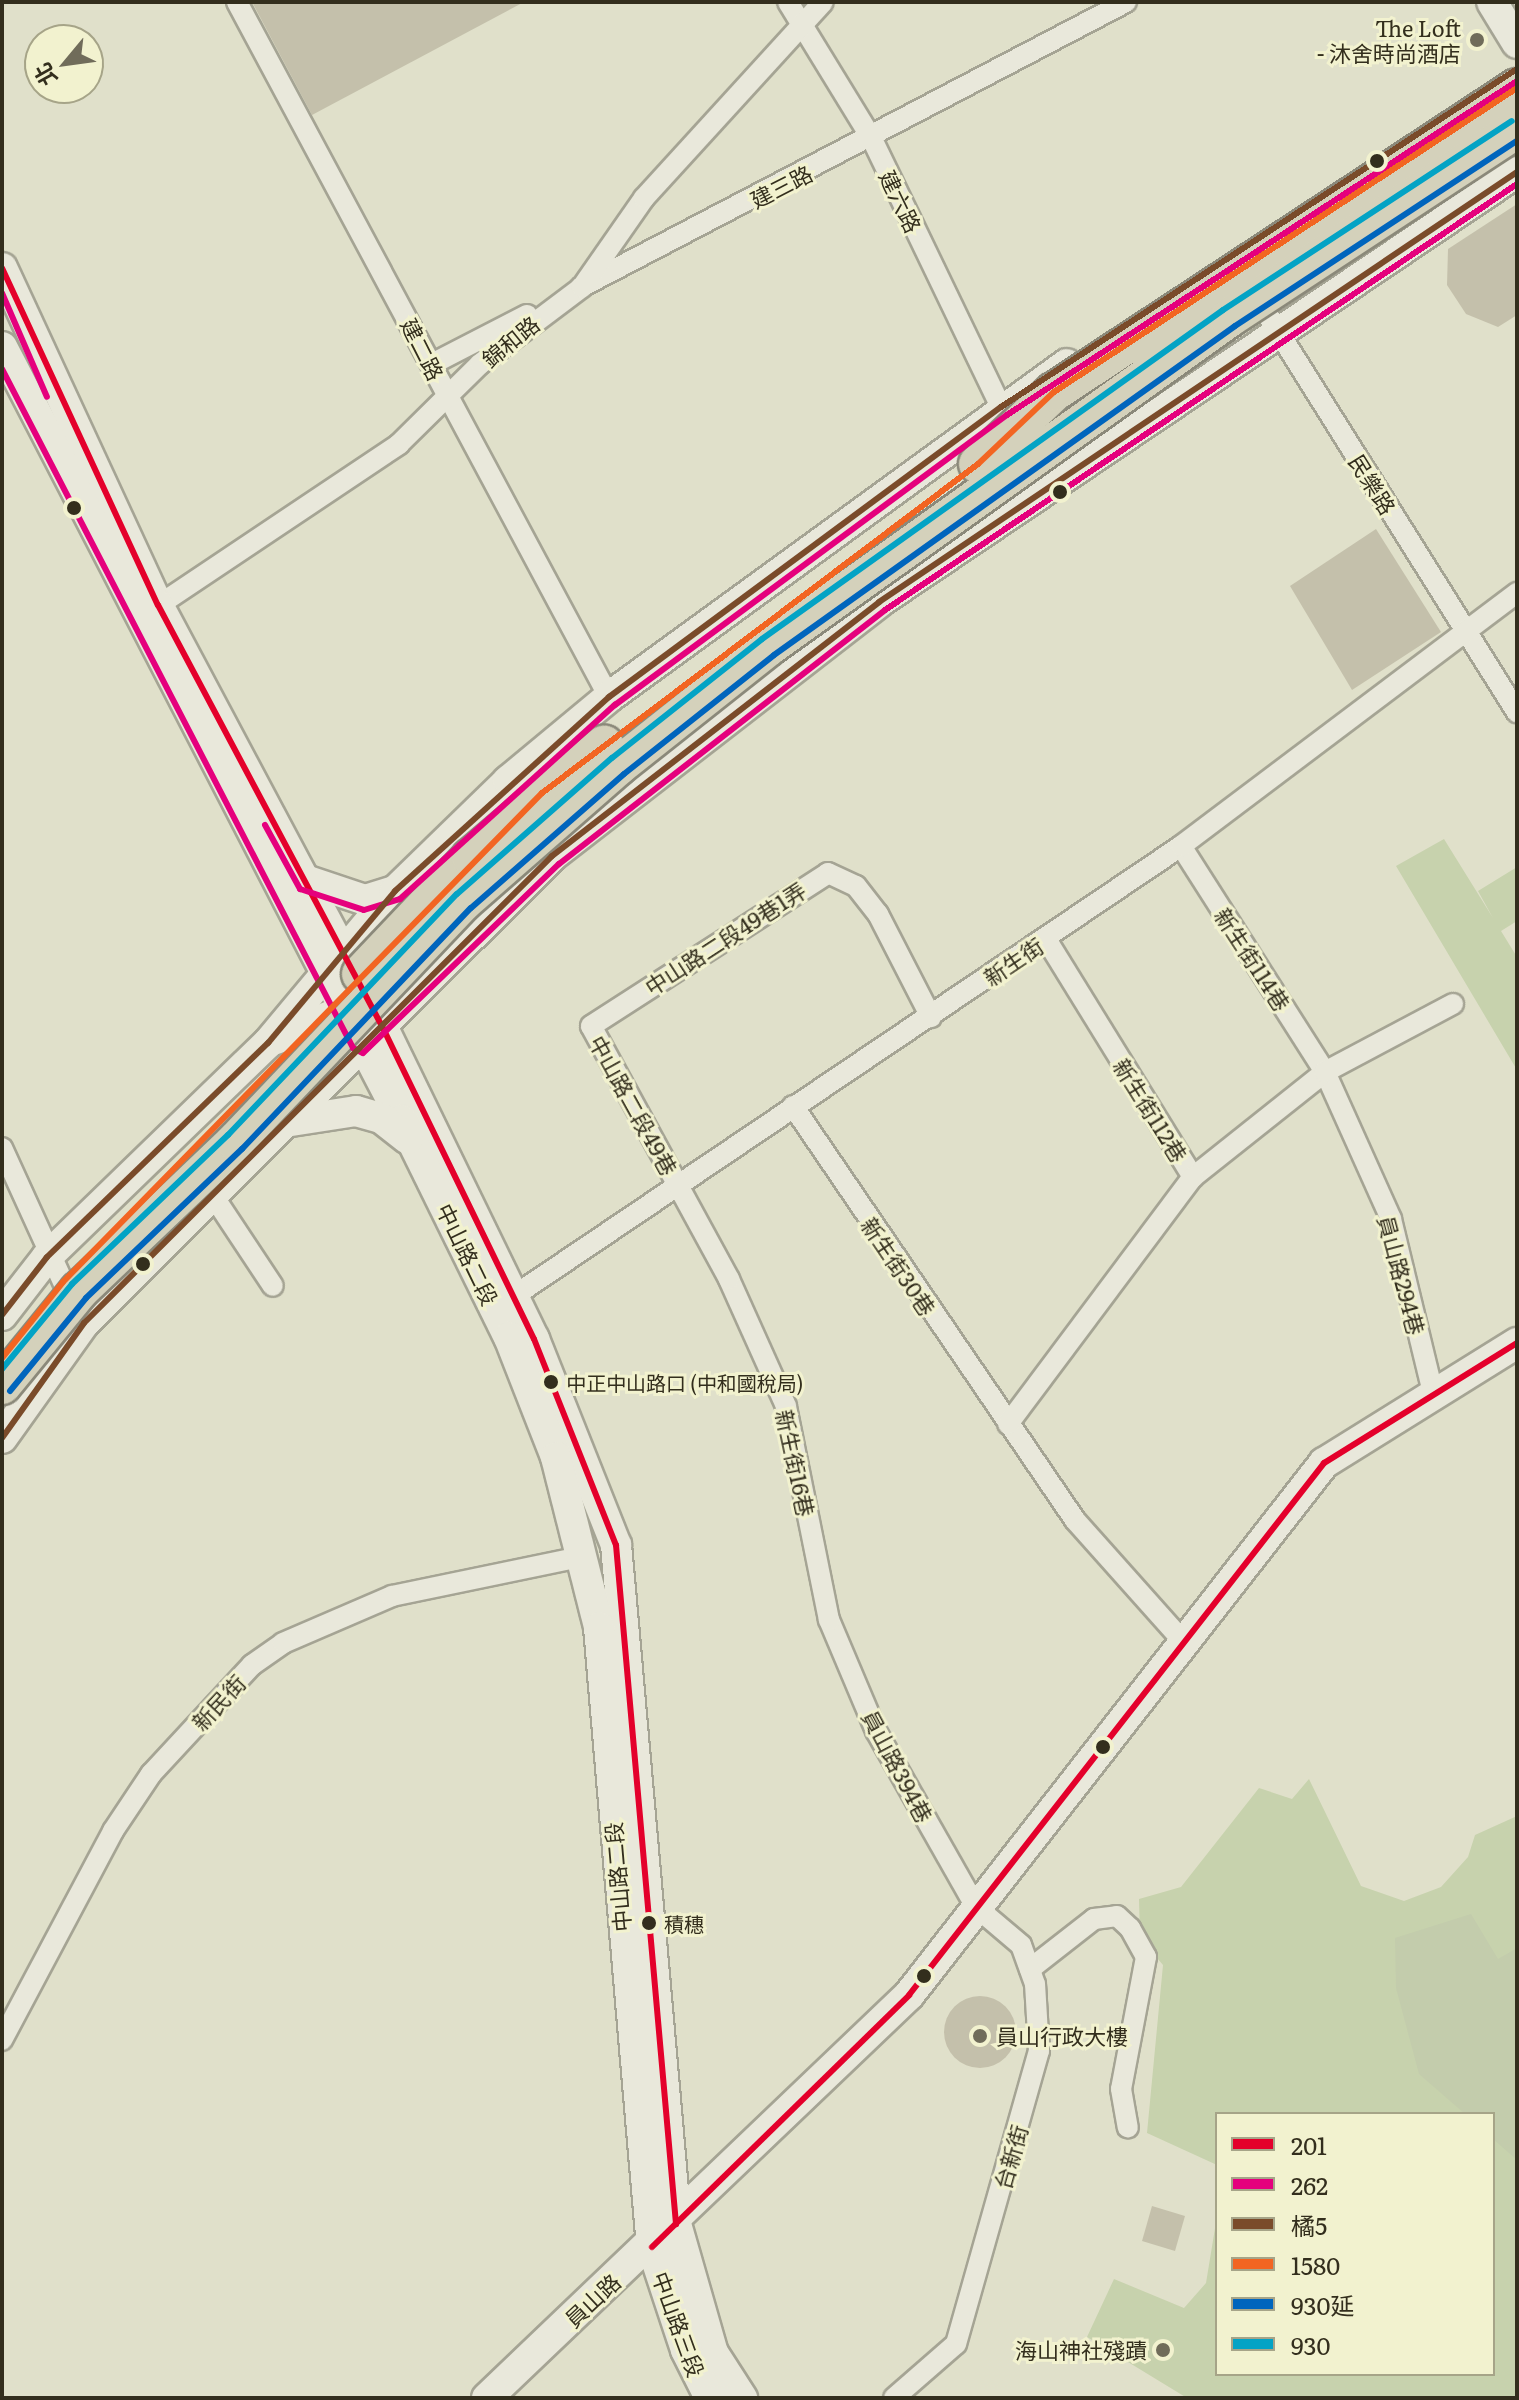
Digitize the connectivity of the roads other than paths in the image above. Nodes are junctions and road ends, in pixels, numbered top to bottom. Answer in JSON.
{"nodes":[{"id":1,"x":237,"y":2,"type":"edge"},
{"id":2,"x":788,"y":2,"type":"edge"},
{"id":3,"x":823,"y":2,"type":"edge"},
{"id":4,"x":1126,"y":2,"type":"edge"},
{"id":5,"x":1492,"y":2,"type":"edge"},
{"id":6,"x":802,"y":28,"type":"junction"},
{"id":7,"x":1517,"y":43,"type":"edge"},
{"id":8,"x":1517,"y":69,"type":"edge"},
{"id":9,"x":1517,"y":88,"type":"edge"},
{"id":10,"x":1517,"y":111,"type":"edge"},
{"id":11,"x":1517,"y":118,"type":"edge"},
{"id":12,"x":1517,"y":129,"type":"edge"},
{"id":13,"x":872,"y":139,"type":"junction"},
{"id":14,"x":1517,"y":152,"type":"edge"},
{"id":15,"x":1517,"y":172,"type":"edge"},
{"id":16,"x":1231,"y":255,"type":"junction"},
{"id":17,"x":2,"y":268,"type":"edge"},
{"id":18,"x":582,"y":287,"type":"junction"},
{"id":19,"x":1253,"y":292,"type":"junction"},
{"id":20,"x":1278,"y":332,"type":"junction"},
{"id":21,"x":2,"y":347,"type":"edge"},
{"id":22,"x":432,"y":364,"type":"junction"},
{"id":23,"x":447,"y":396,"type":"junction"},
{"id":24,"x":1001,"y":407,"type":"junction"},
{"id":25,"x":976,"y":481,"type":"junction"},
{"id":26,"x":1517,"y":593,"type":"edge"},
{"id":27,"x":149,"y":612,"type":"junction"},
{"id":28,"x":1466,"y":632,"type":"junction"},
{"id":29,"x":609,"y":697,"type":"junction"},
{"id":30,"x":1517,"y":712,"type":"edge"},
{"id":31,"x":1181,"y":846,"type":"junction"},
{"id":32,"x":305,"y":880,"type":"junction"},
{"id":33,"x":395,"y":891,"type":"junction"},
{"id":34,"x":1046,"y":939,"type":"junction"},
{"id":35,"x":335,"y":964,"type":"junction"},
{"id":36,"x":354,"y":1000,"type":"junction"},
{"id":37,"x":1453,"y":1004,"type":"dead end"},
{"id":38,"x":931,"y":1017,"type":"junction"},
{"id":39,"x":591,"y":1026,"type":"joint"},
{"id":40,"x":372,"y":1034,"type":"junction"},
{"id":41,"x":268,"y":1043,"type":"junction"},
{"id":42,"x":1325,"y":1072,"type":"junction"},
{"id":43,"x":311,"y":1095,"type":"junction"},
{"id":44,"x":793,"y":1106,"type":"junction"},
{"id":45,"x":283,"y":1122,"type":"junction"},
{"id":46,"x":413,"y":1143,"type":"junction"},
{"id":47,"x":2,"y":1148,"type":"edge"},
{"id":48,"x":1193,"y":1177,"type":"junction"},
{"id":49,"x":677,"y":1184,"type":"junction"},
{"id":50,"x":212,"y":1194,"type":"junction"},
{"id":51,"x":47,"y":1257,"type":"junction"},
{"id":52,"x":273,"y":1286,"type":"dead end"},
{"id":53,"x":504,"y":1302,"type":"junction"},
{"id":54,"x":2,"y":1315,"type":"edge"},
{"id":55,"x":84,"y":1323,"type":"junction"},
{"id":56,"x":1517,"y":1343,"type":"edge"},
{"id":57,"x":2,"y":1358,"type":"edge"},
{"id":58,"x":2,"y":1385,"type":"edge"},
{"id":59,"x":1433,"y":1393,"type":"junction"},
{"id":60,"x":1008,"y":1424,"type":"junction"},
{"id":61,"x":2,"y":1438,"type":"edge"},
{"id":62,"x":585,"y":1556,"type":"junction"},
{"id":63,"x":829,"y":1620,"type":"joint"},
{"id":64,"x":1181,"y":1639,"type":"junction"},
{"id":65,"x":976,"y":1907,"type":"junction"},
{"id":66,"x":1030,"y":1969,"type":"junction"},
{"id":67,"x":2,"y":2040,"type":"edge"},
{"id":68,"x":1128,"y":2127,"type":"dead end"},
{"id":69,"x":676,"y":2224,"type":"junction"},
{"id":70,"x":652,"y":2247,"type":"junction"},
{"id":71,"x":487,"y":2398,"type":"edge"},
{"id":72,"x":710,"y":2398,"type":"edge"},
{"id":73,"x":742,"y":2398,"type":"edge"},
{"id":74,"x":894,"y":2398,"type":"edge"}],
"edges":[{"from":1,"to":22,"type":"street","name":"建二路"},
{"from":2,"to":6,"type":"street","name":"建六路"},
{"from":3,"to":6,"type":"street","name":"錦和路"},
{"from":4,"to":13,"type":"street","name":"建三路"},
{"from":5,"to":7,"type":"main road"},
{"from":6,"to":13,"type":"street","name":"建六路"},
{"from":6,"to":18,"type":"street","name":"錦和路"},
{"from":8,"to":16,"type":"main road"},
{"from":9,"to":25,"type":"highway","bridge":true},
{"from":10,"to":25,"type":"highway","bridge":true},
{"from":11,"to":19,"type":"main road"},
{"from":12,"to":25,"type":"highway","bridge":true},
{"from":13,"to":18,"type":"street","name":"建三路"},
{"from":13,"to":24,"type":"street","name":"建六路"},
{"from":14,"to":25,"type":"highway","bridge":true},
{"from":15,"to":20,"type":"main road"},
{"from":16,"to":19,"type":"street","name":"民樂路"},
{"from":16,"to":24,"type":"main road"},
{"from":17,"to":27,"type":"main road","name":"中山路二段"},
{"from":18,"to":22,"type":"street","name":"建三路"},
{"from":18,"to":23,"type":"street","name":"錦和路"},
{"from":19,"to":20,"type":"street","name":"民樂路"},
{"from":19,"to":36,"type":"main road"},
{"from":20,"to":28,"type":"street","name":"民樂路"},
{"from":20,"to":40,"type":"main road"},
{"from":21,"to":27,"type":"main road","name":"中山路二段"},
{"from":22,"to":23,"type":"street","name":"建二路"},
{"from":23,"to":27,"type":"street","name":"錦和路"},
{"from":23,"to":29,"type":"street","name":"建二路"},
{"from":24,"to":29,"type":"main road"},
{"from":25,"to":57,"type":"highway","bridge":true},
{"from":25,"to":58,"type":"highway","bridge":true},
{"from":26,"to":28,"type":"street","name":"新生街"},
{"from":27,"to":32,"type":"main road","name":"中山路二段"},
{"from":27,"to":35,"type":"main road","name":"中山路二段"},
{"from":28,"to":30,"type":"street","name":"民樂路"},
{"from":28,"to":31,"type":"street","name":"新生街"},
{"from":29,"to":33,"type":"main road"},
{"from":31,"to":34,"type":"street","name":"新生街"},
{"from":31,"to":42,"type":"street","name":"新生街114巷"},
{"from":32,"to":33,"type":"main road"},
{"from":32,"to":35,"type":"main road","name":"中山路二段"},
{"from":33,"to":35,"type":"main road"},
{"from":34,"to":38,"type":"street","name":"新生街"},
{"from":34,"to":48,"type":"street","name":"新生街112巷"},
{"from":35,"to":36,"type":"main road","name":"中山路二段"},
{"from":35,"to":41,"type":"main road"},
{"from":36,"to":40,"type":"main road","name":"中山路二段"},
{"from":36,"to":41,"type":"main road"},
{"from":36,"to":43,"type":"main road"},
{"from":37,"to":42,"type":"street","name":"新生街112巷"},
{"from":38,"to":39,"type":"street","name":"中山路二段49巷1弄"},
{"from":38,"to":44,"type":"street","name":"新生街"},
{"from":39,"to":49,"type":"street","name":"中山路二段49巷"},
{"from":40,"to":43,"type":"main road"},
{"from":40,"to":46,"type":"main road","name":"中山路二段"},
{"from":40,"to":53,"type":"main road","name":"中山路二段"},
{"from":41,"to":51,"type":"main road"},
{"from":42,"to":48,"type":"street","name":"新生街112巷"},
{"from":42,"to":59,"type":"street","name":"員山路294巷"},
{"from":43,"to":45,"type":"main road"},
{"from":44,"to":49,"type":"street","name":"新生街"},
{"from":44,"to":60,"type":"street","name":"新生街30巷"},
{"from":45,"to":46,"type":"main road"},
{"from":45,"to":50,"type":"main road"},
{"from":46,"to":53,"type":"main road","name":"中山路二段"},
{"from":47,"to":51,"type":"street"},
{"from":48,"to":60,"type":"street"},
{"from":49,"to":53,"type":"street","name":"新生街"},
{"from":49,"to":63,"type":"street","name":"新生街16巷"},
{"from":50,"to":52,"type":"street"},
{"from":50,"to":55,"type":"main road"},
{"from":51,"to":54,"type":"main road"},
{"from":51,"to":55,"type":"street"},
{"from":53,"to":62,"type":"main road","name":"中山路二段"},
{"from":53,"to":69,"type":"main road","name":"中山路二段"},
{"from":55,"to":61,"type":"main road"},
{"from":56,"to":59,"type":"main road","name":"員山路"},
{"from":59,"to":64,"type":"main road","name":"員山路"},
{"from":60,"to":64,"type":"street","name":"新生街30巷"},
{"from":62,"to":67,"type":"street","name":"新民街"},
{"from":62,"to":70,"type":"main road","name":"中山路二段"},
{"from":63,"to":65,"type":"street","name":"員山路394巷"},
{"from":64,"to":65,"type":"main road","name":"員山路"},
{"from":65,"to":66,"type":"street","name":"台新街"},
{"from":65,"to":69,"type":"main road","name":"員山路"},
{"from":66,"to":68,"type":"street"},
{"from":66,"to":74,"type":"street","name":"台新街"},
{"from":69,"to":70,"type":"main road","name":"員山路"},
{"from":69,"to":73,"type":"main road","name":"中山路三段"},
{"from":70,"to":71,"type":"main road","name":"員山路"},
{"from":70,"to":72,"type":"main road","name":"中山路三段"}]}
